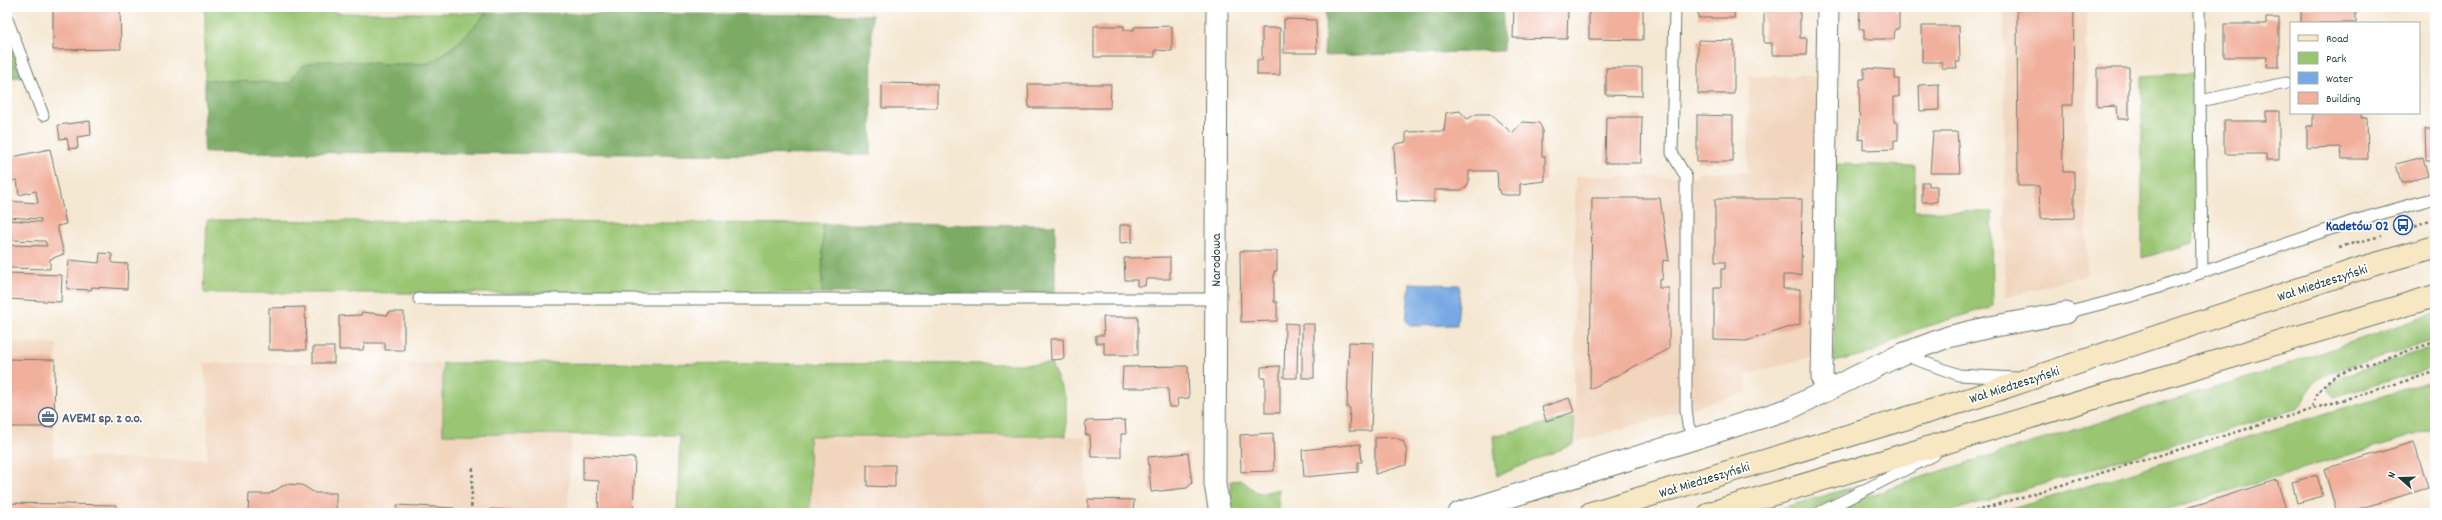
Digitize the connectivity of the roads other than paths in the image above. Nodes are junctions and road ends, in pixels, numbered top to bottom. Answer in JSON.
{"nodes":[{"id":1,"x":1217,"y":7,"type":"edge"},
{"id":2,"x":1675,"y":7,"type":"edge"},
{"id":3,"x":1828,"y":7,"type":"edge"},
{"id":4,"x":2198,"y":7,"type":"edge"},
{"id":5,"x":7,"y":20,"type":"edge"},
{"id":6,"x":2286,"y":84,"type":"dead end"},
{"id":7,"x":2200,"y":101,"type":"junction"},
{"id":8,"x":43,"y":116,"type":"dead end"},
{"id":9,"x":2435,"y":198,"type":"edge"},
{"id":10,"x":2435,"y":247,"type":"edge"},
{"id":11,"x":2202,"y":272,"type":"junction"},
{"id":12,"x":2435,"y":296,"type":"edge"},
{"id":13,"x":419,"y":299,"type":"dead end"},
{"id":14,"x":1215,"y":299,"type":"junction"},
{"id":15,"x":2066,"y":313,"type":"joint"},
{"id":16,"x":1902,"y":354,"type":"junction"},
{"id":17,"x":2031,"y":378,"type":"junction"},
{"id":18,"x":1822,"y":379,"type":"dead end"},
{"id":19,"x":1980,"y":432,"type":"junction"},
{"id":20,"x":1694,"y":438,"type":"junction"},
{"id":21,"x":1220,"y":513,"type":"edge"},
{"id":22,"x":1459,"y":513,"type":"edge"},
{"id":23,"x":1591,"y":513,"type":"edge"},
{"id":24,"x":1710,"y":513,"type":"edge"},
{"id":25,"x":1819,"y":513,"type":"edge"}],
"edges":[{"from":1,"to":14,"type":"street","name":"Narodowa"},
{"from":2,"to":20,"type":"lane"},
{"from":3,"to":18,"type":"street"},
{"from":4,"to":7,"type":"lane"},
{"from":5,"to":8,"type":"lane"},
{"from":6,"to":7,"type":"lane"},
{"from":7,"to":11,"type":"lane"},
{"from":9,"to":11,"type":"lane"},
{"from":10,"to":17,"type":"main road","name":"Wał Miedzeszyński"},
{"from":11,"to":15,"type":"lane"},
{"from":12,"to":19,"type":"main road"},
{"from":13,"to":14,"type":"lane"},
{"from":14,"to":21,"type":"street","name":"Narodowa"},
{"from":15,"to":16,"type":"street"},
{"from":16,"to":17,"type":"lane"},
{"from":16,"to":20,"type":"street"},
{"from":17,"to":23,"type":"main road","name":"Wał Miedzeszyński"},
{"from":19,"to":24,"type":"main road"},
{"from":19,"to":25,"type":"lane"},
{"from":20,"to":22,"type":"street"}]}
